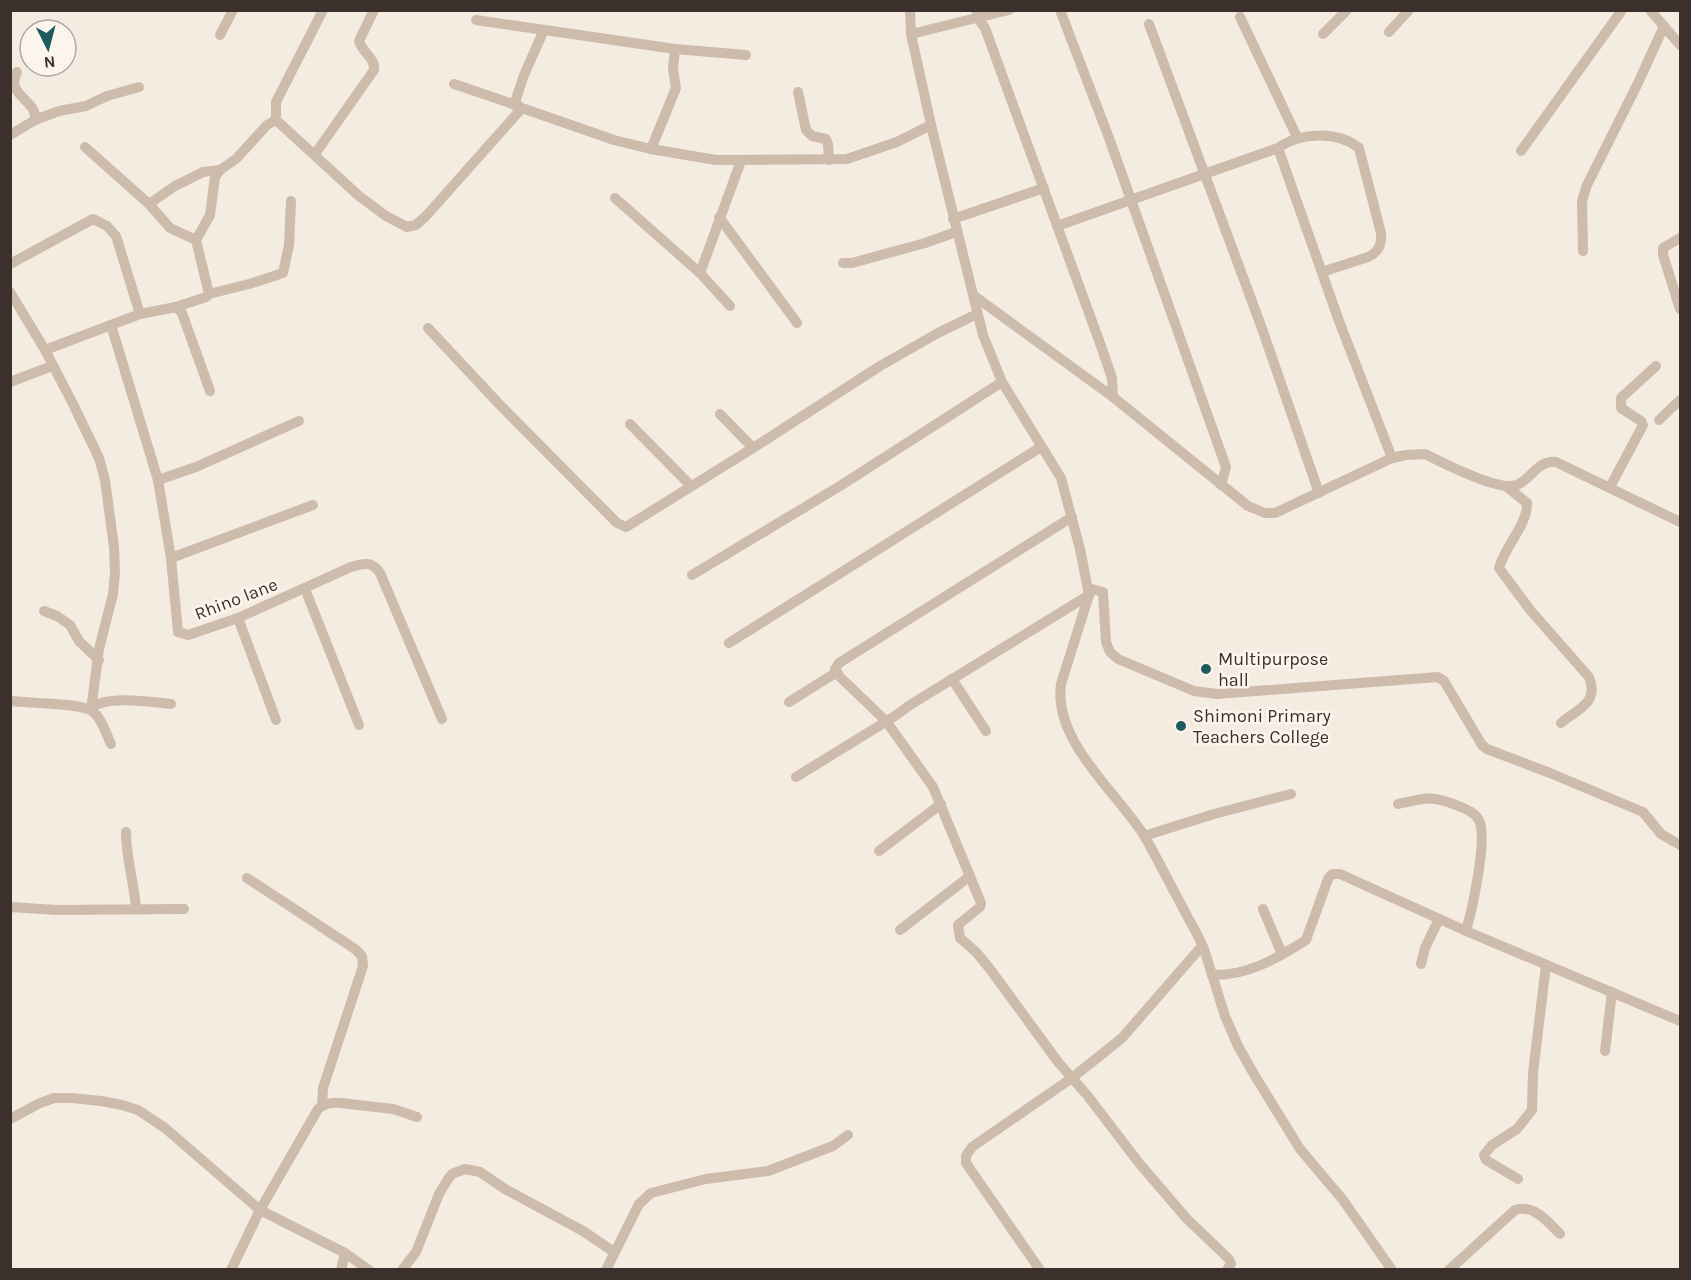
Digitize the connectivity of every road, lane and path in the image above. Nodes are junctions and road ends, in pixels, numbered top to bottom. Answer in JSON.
{"nodes":[{"id":1,"x":233,"y":10,"type":"edge"},
{"id":2,"x":323,"y":10,"type":"edge"},
{"id":3,"x":374,"y":10,"type":"edge"},
{"id":4,"x":910,"y":10,"type":"edge"},
{"id":5,"x":1009,"y":10,"type":"edge"},
{"id":6,"x":1060,"y":10,"type":"edge"},
{"id":7,"x":1347,"y":10,"type":"edge"},
{"id":8,"x":1409,"y":10,"type":"edge"},
{"id":9,"x":1622,"y":10,"type":"edge"},
{"id":10,"x":1650,"y":10,"type":"edge"},
{"id":11,"x":977,"y":14,"type":"edge"},
{"id":12,"x":1240,"y":17,"type":"dead end"},
{"id":13,"x":476,"y":20,"type":"dead end"},
{"id":14,"x":1149,"y":24,"type":"dead end"},
{"id":15,"x":1664,"y":26,"type":"junction"},
{"id":16,"x":544,"y":30,"type":"junction"},
{"id":17,"x":1389,"y":32,"type":"dead end"},
{"id":18,"x":911,"y":34,"type":"junction"},
{"id":19,"x":1323,"y":34,"type":"dead end"},
{"id":20,"x":220,"y":35,"type":"dead end"},
{"id":21,"x":1680,"y":45,"type":"edge"},
{"id":22,"x":675,"y":49,"type":"junction"},
{"id":23,"x":746,"y":56,"type":"dead end"},
{"id":24,"x":17,"y":72,"type":"dead end"},
{"id":25,"x":454,"y":84,"type":"dead end"},
{"id":26,"x":139,"y":87,"type":"dead end"},
{"id":27,"x":798,"y":92,"type":"dead end"},
{"id":28,"x":518,"y":106,"type":"junction"},
{"id":29,"x":35,"y":120,"type":"junction"},
{"id":30,"x":276,"y":120,"type":"junction"},
{"id":31,"x":931,"y":125,"type":"junction"},
{"id":32,"x":10,"y":135,"type":"edge"},
{"id":33,"x":1297,"y":137,"type":"junction"},
{"id":34,"x":85,"y":147,"type":"dead end"},
{"id":35,"x":1278,"y":148,"type":"junction"},
{"id":36,"x":651,"y":149,"type":"junction"},
{"id":37,"x":1521,"y":151,"type":"dead end"},
{"id":38,"x":315,"y":154,"type":"junction"},
{"id":39,"x":829,"y":160,"type":"junction"},
{"id":40,"x":741,"y":161,"type":"junction"},
{"id":41,"x":220,"y":170,"type":"junction"},
{"id":42,"x":1204,"y":172,"type":"junction"},
{"id":43,"x":1044,"y":188,"type":"junction"},
{"id":44,"x":615,"y":198,"type":"dead end"},
{"id":45,"x":1130,"y":200,"type":"junction"},
{"id":46,"x":291,"y":201,"type":"dead end"},
{"id":47,"x":149,"y":204,"type":"junction"},
{"id":48,"x":719,"y":217,"type":"junction"},
{"id":49,"x":953,"y":219,"type":"junction"},
{"id":50,"x":1057,"y":226,"type":"junction"},
{"id":51,"x":956,"y":232,"type":"junction"},
{"id":52,"x":1680,"y":238,"type":"edge"},
{"id":53,"x":196,"y":240,"type":"junction"},
{"id":54,"x":1582,"y":251,"type":"dead end"},
{"id":55,"x":843,"y":263,"type":"dead end"},
{"id":56,"x":10,"y":264,"type":"edge"},
{"id":57,"x":1322,"y":272,"type":"junction"},
{"id":58,"x":700,"y":273,"type":"junction"},
{"id":59,"x":10,"y":291,"type":"edge"},
{"id":60,"x":209,"y":294,"type":"junction"},
{"id":61,"x":973,"y":295,"type":"junction"},
{"id":62,"x":730,"y":306,"type":"dead end"},
{"id":63,"x":176,"y":307,"type":"junction"},
{"id":64,"x":1680,"y":309,"type":"edge"},
{"id":65,"x":140,"y":314,"type":"junction"},
{"id":66,"x":977,"y":314,"type":"junction"},
{"id":67,"x":797,"y":323,"type":"dead end"},
{"id":68,"x":111,"y":325,"type":"junction"},
{"id":69,"x":428,"y":328,"type":"dead end"},
{"id":70,"x":45,"y":350,"type":"junction"},
{"id":71,"x":52,"y":366,"type":"junction"},
{"id":72,"x":1656,"y":366,"type":"dead end"},
{"id":73,"x":10,"y":382,"type":"edge"},
{"id":74,"x":1002,"y":382,"type":"junction"},
{"id":75,"x":210,"y":392,"type":"dead end"},
{"id":76,"x":1113,"y":396,"type":"junction"},
{"id":77,"x":1680,"y":400,"type":"edge"},
{"id":78,"x":720,"y":414,"type":"dead end"},
{"id":79,"x":1659,"y":420,"type":"dead end"},
{"id":80,"x":298,"y":421,"type":"dead end"},
{"id":81,"x":630,"y":424,"type":"dead end"},
{"id":82,"x":1041,"y":447,"type":"junction"},
{"id":83,"x":753,"y":448,"type":"junction"},
{"id":84,"x":1392,"y":458,"type":"junction"},
{"id":85,"x":158,"y":480,"type":"junction"},
{"id":86,"x":1221,"y":485,"type":"junction"},
{"id":87,"x":691,"y":486,"type":"junction"},
{"id":88,"x":1506,"y":486,"type":"junction"},
{"id":89,"x":1610,"y":487,"type":"junction"},
{"id":90,"x":1319,"y":493,"type":"junction"},
{"id":91,"x":313,"y":505,"type":"dead end"},
{"id":92,"x":1072,"y":518,"type":"junction"},
{"id":93,"x":1680,"y":522,"type":"edge"},
{"id":94,"x":171,"y":558,"type":"junction"},
{"id":95,"x":692,"y":575,"type":"dead end"},
{"id":96,"x":305,"y":589,"type":"junction"},
{"id":97,"x":1089,"y":591,"type":"junction"},
{"id":98,"x":44,"y":611,"type":"dead end"},
{"id":99,"x":238,"y":618,"type":"junction"},
{"id":100,"x":729,"y":643,"type":"dead end"},
{"id":101,"x":99,"y":660,"type":"junction"},
{"id":102,"x":837,"y":672,"type":"junction"},
{"id":103,"x":952,"y":678,"type":"junction"},
{"id":104,"x":10,"y":701,"type":"edge"},
{"id":105,"x":789,"y":702,"type":"dead end"},
{"id":106,"x":171,"y":704,"type":"dead end"},
{"id":107,"x":91,"y":709,"type":"junction"},
{"id":108,"x":442,"y":719,"type":"dead end"},
{"id":109,"x":276,"y":720,"type":"dead end"},
{"id":110,"x":886,"y":721,"type":"junction"},
{"id":111,"x":1561,"y":723,"type":"dead end"},
{"id":112,"x":359,"y":726,"type":"dead end"},
{"id":113,"x":986,"y":731,"type":"dead end"},
{"id":114,"x":111,"y":744,"type":"dead end"},
{"id":115,"x":796,"y":777,"type":"dead end"},
{"id":116,"x":1292,"y":794,"type":"dead end"},
{"id":117,"x":941,"y":804,"type":"junction"},
{"id":118,"x":1398,"y":804,"type":"dead end"},
{"id":119,"x":126,"y":832,"type":"dead end"},
{"id":120,"x":1144,"y":836,"type":"junction"},
{"id":121,"x":1680,"y":845,"type":"edge"},
{"id":122,"x":879,"y":851,"type":"dead end"},
{"id":123,"x":970,"y":876,"type":"junction"},
{"id":124,"x":247,"y":878,"type":"dead end"},
{"id":125,"x":10,"y":907,"type":"edge"},
{"id":126,"x":136,"y":909,"type":"junction"},
{"id":127,"x":183,"y":909,"type":"dead end"},
{"id":128,"x":1263,"y":909,"type":"dead end"},
{"id":129,"x":1439,"y":919,"type":"junction"},
{"id":130,"x":900,"y":930,"type":"dead end"},
{"id":131,"x":1466,"y":931,"type":"junction"},
{"id":132,"x":1202,"y":945,"type":"junction"},
{"id":133,"x":1282,"y":954,"type":"junction"},
{"id":134,"x":1421,"y":964,"type":"dead end"},
{"id":135,"x":1546,"y":965,"type":"junction"},
{"id":136,"x":1212,"y":975,"type":"junction"},
{"id":137,"x":1612,"y":992,"type":"junction"},
{"id":138,"x":1680,"y":1021,"type":"edge"},
{"id":139,"x":1605,"y":1051,"type":"dead end"},
{"id":140,"x":1072,"y":1078,"type":"junction"},
{"id":141,"x":322,"y":1106,"type":"junction"},
{"id":142,"x":417,"y":1117,"type":"dead end"},
{"id":143,"x":10,"y":1119,"type":"edge"},
{"id":144,"x":848,"y":1135,"type":"dead end"},
{"id":145,"x":1518,"y":1179,"type":"dead end"},
{"id":146,"x":260,"y":1210,"type":"junction"},
{"id":147,"x":1560,"y":1234,"type":"dead end"},
{"id":148,"x":614,"y":1252,"type":"junction"},
{"id":149,"x":345,"y":1254,"type":"junction"},
{"id":150,"x":231,"y":1269,"type":"edge"},
{"id":151,"x":341,"y":1269,"type":"edge"},
{"id":152,"x":369,"y":1269,"type":"edge"},
{"id":153,"x":402,"y":1269,"type":"edge"},
{"id":154,"x":606,"y":1269,"type":"edge"},
{"id":155,"x":1040,"y":1269,"type":"edge"},
{"id":156,"x":1227,"y":1269,"type":"edge"},
{"id":157,"x":1392,"y":1269,"type":"edge"},
{"id":158,"x":1449,"y":1269,"type":"edge"}],
"edges":[{"from":1,"to":20,"type":"street"},
{"from":2,"to":30,"type":"street"},
{"from":3,"to":38,"type":"street"},
{"from":4,"to":18,"type":"street"},
{"from":5,"to":11,"type":"street"},
{"from":6,"to":45,"type":"street"},
{"from":7,"to":19,"type":"street"},
{"from":8,"to":17,"type":"street"},
{"from":9,"to":37,"type":"street"},
{"from":10,"to":15,"type":"street"},
{"from":11,"to":18,"type":"street"},
{"from":11,"to":43,"type":"street"},
{"from":12,"to":33,"type":"street"},
{"from":13,"to":16,"type":"street"},
{"from":14,"to":42,"type":"street"},
{"from":15,"to":21,"type":"street"},
{"from":15,"to":54,"type":"street"},
{"from":16,"to":22,"type":"street"},
{"from":16,"to":28,"type":"street"},
{"from":18,"to":31,"type":"street"},
{"from":22,"to":23,"type":"street"},
{"from":22,"to":36,"type":"street"},
{"from":24,"to":29,"type":"street"},
{"from":25,"to":28,"type":"street"},
{"from":26,"to":29,"type":"street"},
{"from":27,"to":39,"type":"street"},
{"from":28,"to":36,"type":"street"},
{"from":28,"to":38,"type":"street"},
{"from":29,"to":32,"type":"street"},
{"from":30,"to":38,"type":"street"},
{"from":30,"to":41,"type":"street"},
{"from":31,"to":39,"type":"street"},
{"from":31,"to":49,"type":"street"},
{"from":33,"to":35,"type":"street"},
{"from":33,"to":57,"type":"street"},
{"from":34,"to":47,"type":"street"},
{"from":35,"to":42,"type":"street"},
{"from":35,"to":57,"type":"street"},
{"from":36,"to":40,"type":"street"},
{"from":39,"to":40,"type":"street"},
{"from":40,"to":48,"type":"street"},
{"from":41,"to":47,"type":"street"},
{"from":41,"to":53,"type":"street"},
{"from":42,"to":45,"type":"street"},
{"from":42,"to":90,"type":"street"},
{"from":43,"to":49,"type":"street"},
{"from":43,"to":50,"type":"street"},
{"from":44,"to":58,"type":"street"},
{"from":45,"to":50,"type":"street"},
{"from":45,"to":86,"type":"street"},
{"from":46,"to":60,"type":"street"},
{"from":47,"to":53,"type":"street"},
{"from":48,"to":58,"type":"street"},
{"from":48,"to":67,"type":"street"},
{"from":49,"to":51,"type":"street"},
{"from":50,"to":76,"type":"street"},
{"from":51,"to":55,"type":"street"},
{"from":51,"to":61,"type":"street"},
{"from":52,"to":64,"type":"street"},
{"from":53,"to":60,"type":"street"},
{"from":56,"to":65,"type":"street"},
{"from":57,"to":84,"type":"street"},
{"from":58,"to":62,"type":"street"},
{"from":59,"to":70,"type":"street"},
{"from":60,"to":63,"type":"street"},
{"from":61,"to":66,"type":"street"},
{"from":61,"to":76,"type":"street"},
{"from":63,"to":65,"type":"street"},
{"from":63,"to":75,"type":"street"},
{"from":65,"to":68,"type":"street"},
{"from":66,"to":74,"type":"street"},
{"from":66,"to":83,"type":"street"},
{"from":68,"to":70,"type":"street"},
{"from":68,"to":85,"type":"street","name":"Rhino lane"},
{"from":69,"to":87,"type":"street"},
{"from":70,"to":71,"type":"street"},
{"from":71,"to":73,"type":"street"},
{"from":71,"to":101,"type":"street"},
{"from":72,"to":89,"type":"street"},
{"from":74,"to":82,"type":"street"},
{"from":74,"to":95,"type":"street"},
{"from":76,"to":86,"type":"street"},
{"from":77,"to":79,"type":"street"},
{"from":78,"to":83,"type":"street"},
{"from":80,"to":85,"type":"street"},
{"from":81,"to":87,"type":"street"},
{"from":82,"to":92,"type":"street"},
{"from":82,"to":100,"type":"street"},
{"from":83,"to":87,"type":"street"},
{"from":84,"to":88,"type":"street"},
{"from":84,"to":90,"type":"street"},
{"from":85,"to":94,"type":"street","name":"Rhino lane"},
{"from":86,"to":90,"type":"street"},
{"from":88,"to":89,"type":"street"},
{"from":88,"to":111,"type":"street"},
{"from":89,"to":93,"type":"street"},
{"from":91,"to":94,"type":"street"},
{"from":92,"to":97,"type":"street"},
{"from":92,"to":102,"type":"street"},
{"from":94,"to":99,"type":"street","name":"Rhino lane"},
{"from":96,"to":99,"type":"street","name":"Rhino lane"},
{"from":96,"to":108,"type":"street","name":"Rhino lane"},
{"from":96,"to":112,"type":"street"},
{"from":97,"to":103,"type":"street"},
{"from":97,"to":120,"type":"street"},
{"from":97,"to":121,"type":"street"},
{"from":98,"to":101,"type":"street"},
{"from":99,"to":109,"type":"street"},
{"from":101,"to":107,"type":"street"},
{"from":102,"to":105,"type":"street"},
{"from":102,"to":110,"type":"street"},
{"from":103,"to":110,"type":"street"},
{"from":103,"to":113,"type":"street"},
{"from":104,"to":107,"type":"street"},
{"from":106,"to":107,"type":"street"},
{"from":107,"to":114,"type":"street"},
{"from":110,"to":115,"type":"street"},
{"from":110,"to":117,"type":"street"},
{"from":116,"to":120,"type":"street"},
{"from":117,"to":122,"type":"street"},
{"from":117,"to":123,"type":"street"},
{"from":118,"to":131,"type":"street"},
{"from":119,"to":126,"type":"street"},
{"from":120,"to":132,"type":"street"},
{"from":123,"to":130,"type":"street"},
{"from":123,"to":140,"type":"street"},
{"from":124,"to":141,"type":"street"},
{"from":125,"to":126,"type":"street"},
{"from":126,"to":127,"type":"street"},
{"from":128,"to":133,"type":"street"},
{"from":129,"to":131,"type":"street"},
{"from":129,"to":133,"type":"street"},
{"from":129,"to":134,"type":"street"},
{"from":131,"to":135,"type":"street"},
{"from":132,"to":136,"type":"street"},
{"from":132,"to":140,"type":"street"},
{"from":133,"to":136,"type":"street"},
{"from":135,"to":137,"type":"street"},
{"from":135,"to":145,"type":"street"},
{"from":136,"to":157,"type":"street"},
{"from":137,"to":138,"type":"street"},
{"from":137,"to":139,"type":"street"},
{"from":140,"to":155,"type":"street"},
{"from":140,"to":156,"type":"street"},
{"from":141,"to":142,"type":"street"},
{"from":141,"to":146,"type":"street"},
{"from":143,"to":146,"type":"street"},
{"from":144,"to":148,"type":"street"},
{"from":146,"to":149,"type":"street"},
{"from":146,"to":150,"type":"street"},
{"from":147,"to":158,"type":"street"},
{"from":148,"to":153,"type":"street"},
{"from":148,"to":154,"type":"street"},
{"from":149,"to":151,"type":"street"},
{"from":149,"to":152,"type":"street"}]}
